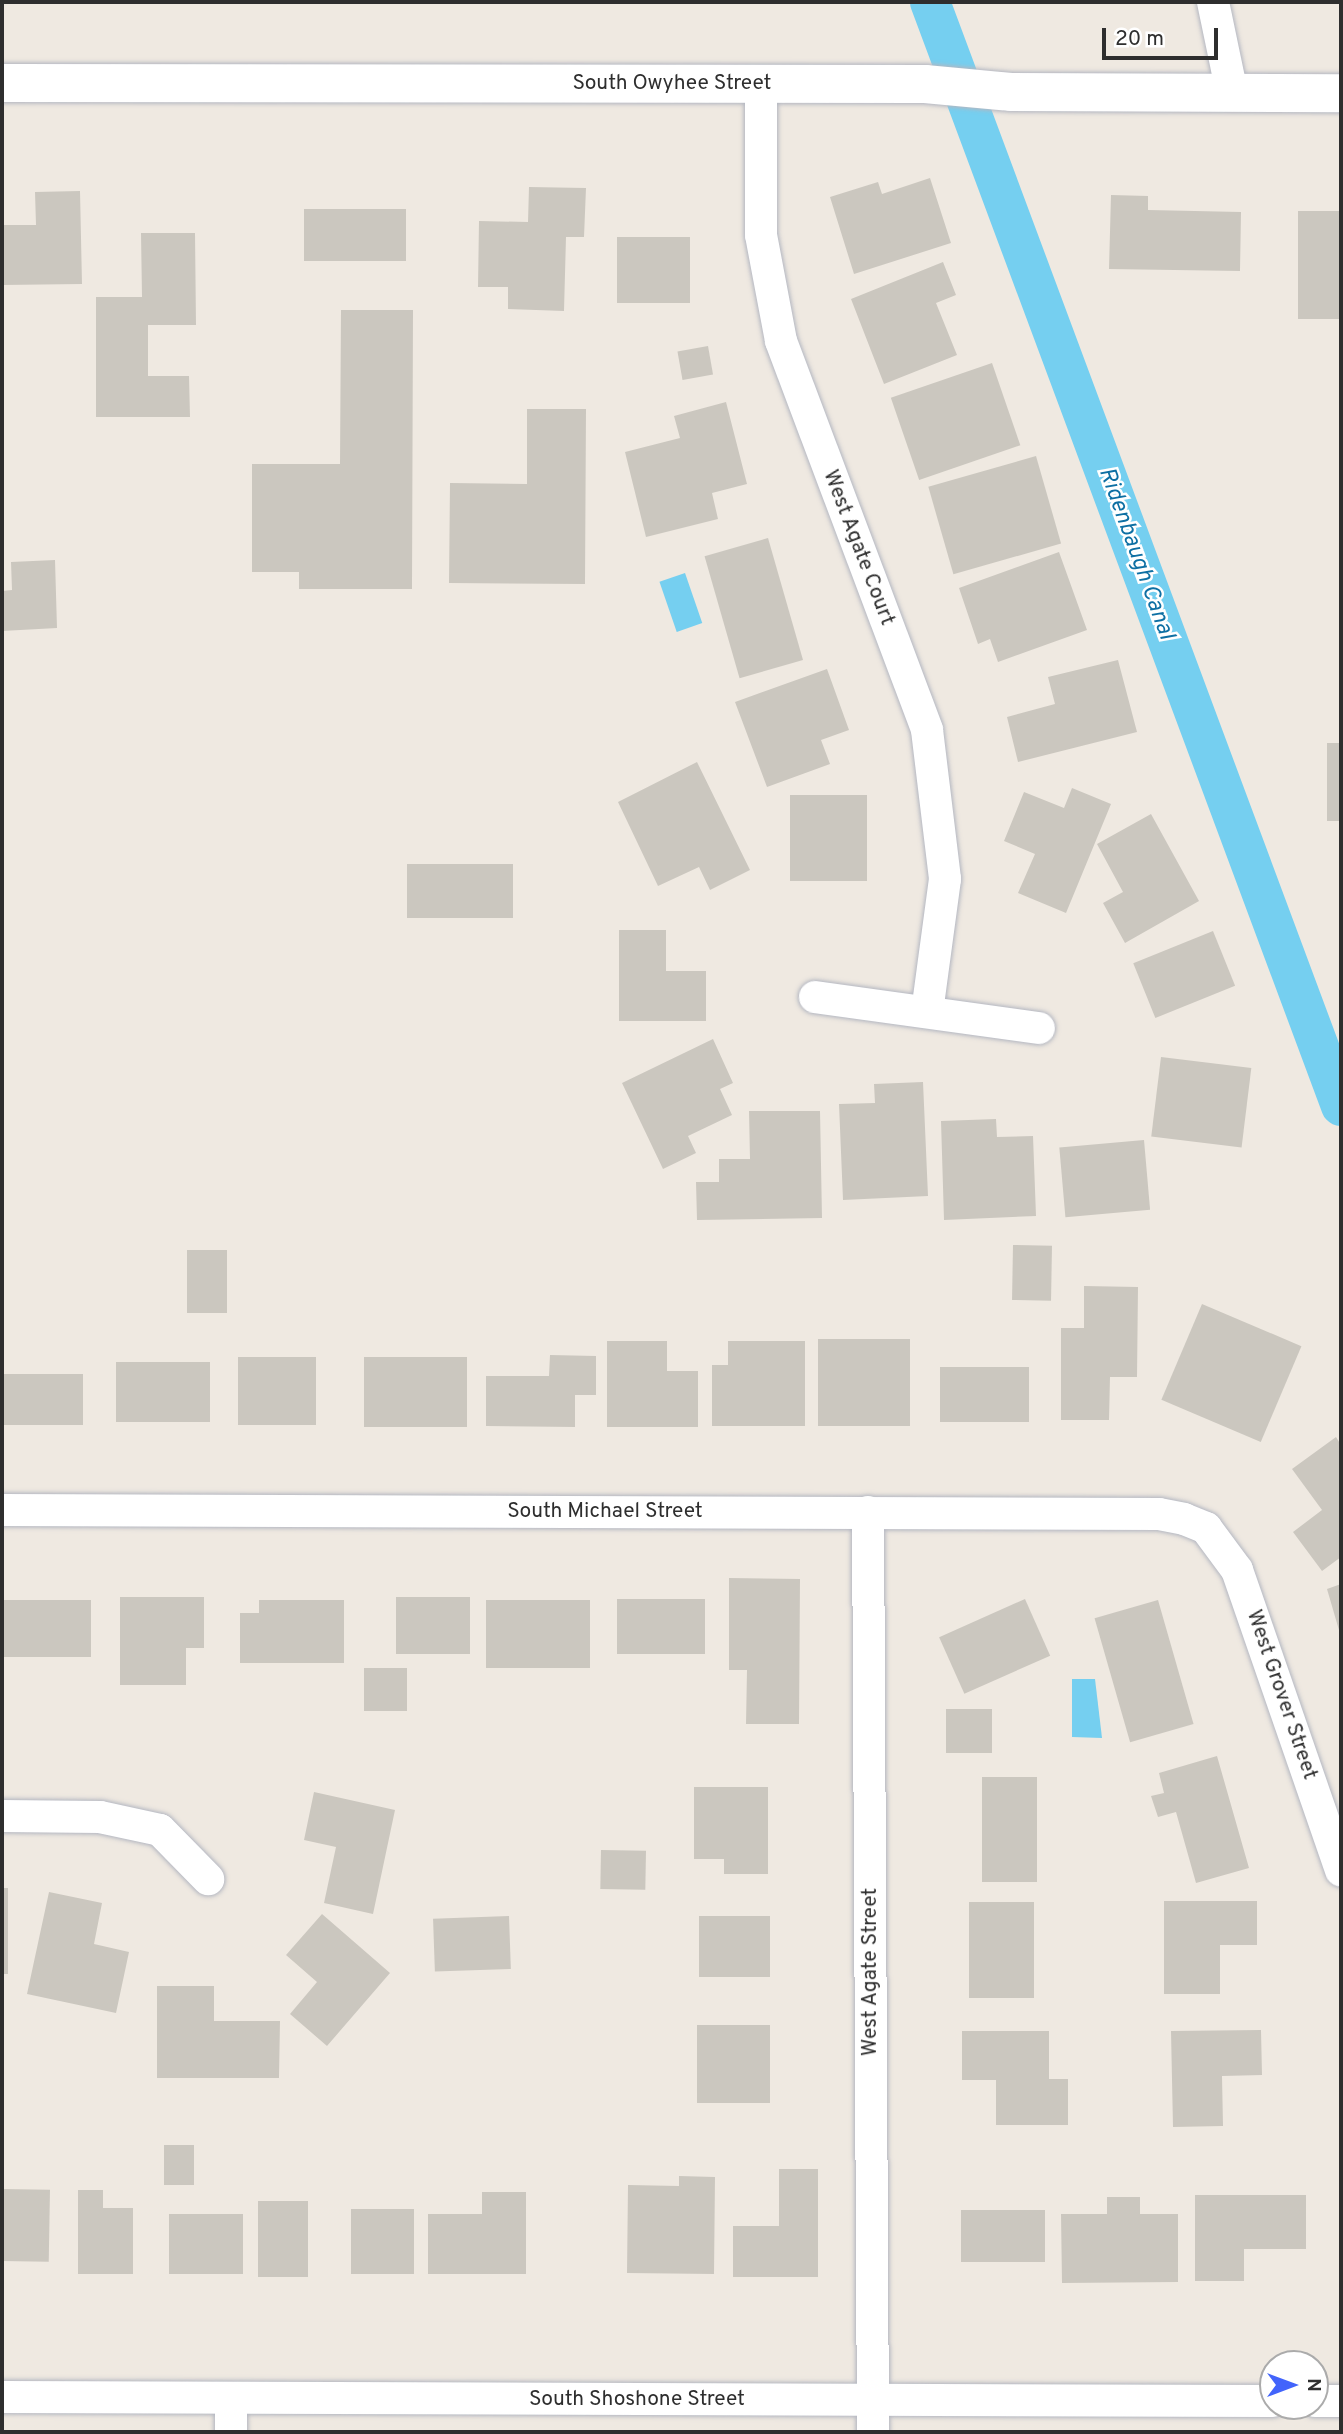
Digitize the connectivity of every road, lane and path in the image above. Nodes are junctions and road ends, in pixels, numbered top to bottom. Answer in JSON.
{"nodes":[{"id":1,"x":1213,"y":2,"type":"edge"},
{"id":2,"x":2,"y":83,"type":"edge"},
{"id":3,"x":761,"y":85,"type":"junction"},
{"id":4,"x":1232,"y":93,"type":"junction"},
{"id":5,"x":1341,"y":93,"type":"edge"},
{"id":6,"x":815,"y":997,"type":"dead end"},
{"id":7,"x":927,"y":1013,"type":"junction"},
{"id":8,"x":1039,"y":1028,"type":"dead end"},
{"id":9,"x":2,"y":1510,"type":"edge"},
{"id":10,"x":868,"y":1513,"type":"junction"},
{"id":11,"x":1206,"y":1528,"type":"joint"},
{"id":12,"x":2,"y":1816,"type":"edge"},
{"id":13,"x":1341,"y":1870,"type":"edge"},
{"id":14,"x":208,"y":1879,"type":"dead end"},
{"id":15,"x":2,"y":2397,"type":"edge"},
{"id":16,"x":231,"y":2399,"type":"junction"},
{"id":17,"x":873,"y":2400,"type":"junction"},
{"id":18,"x":1259,"y":2401,"type":"edge"},
{"id":19,"x":231,"y":2432,"type":"edge"},
{"id":20,"x":873,"y":2432,"type":"edge"}],
"edges":[{"from":1,"to":4,"type":"street"},
{"from":2,"to":3,"type":"street","name":"South Owyhee Street"},
{"from":3,"to":4,"type":"street","name":"South Owyhee Street"},
{"from":3,"to":7,"type":"street","name":"West Agate Court"},
{"from":4,"to":5,"type":"street","name":"South Owyhee Street"},
{"from":6,"to":7,"type":"street"},
{"from":7,"to":8,"type":"street"},
{"from":9,"to":10,"type":"street","name":"South Michael Street"},
{"from":10,"to":11,"type":"street","name":"South Michael Street"},
{"from":10,"to":17,"type":"street","name":"West Agate Street"},
{"from":11,"to":13,"type":"street","name":"West Grover Street"},
{"from":12,"to":14,"type":"street"},
{"from":15,"to":16,"type":"street","name":"South Shoshone Street"},
{"from":16,"to":17,"type":"street","name":"South Shoshone Street"},
{"from":16,"to":19,"type":"street"},
{"from":17,"to":18,"type":"street","name":"South Shoshone Street"},
{"from":17,"to":20,"type":"street","name":"West Agate Street"}]}
